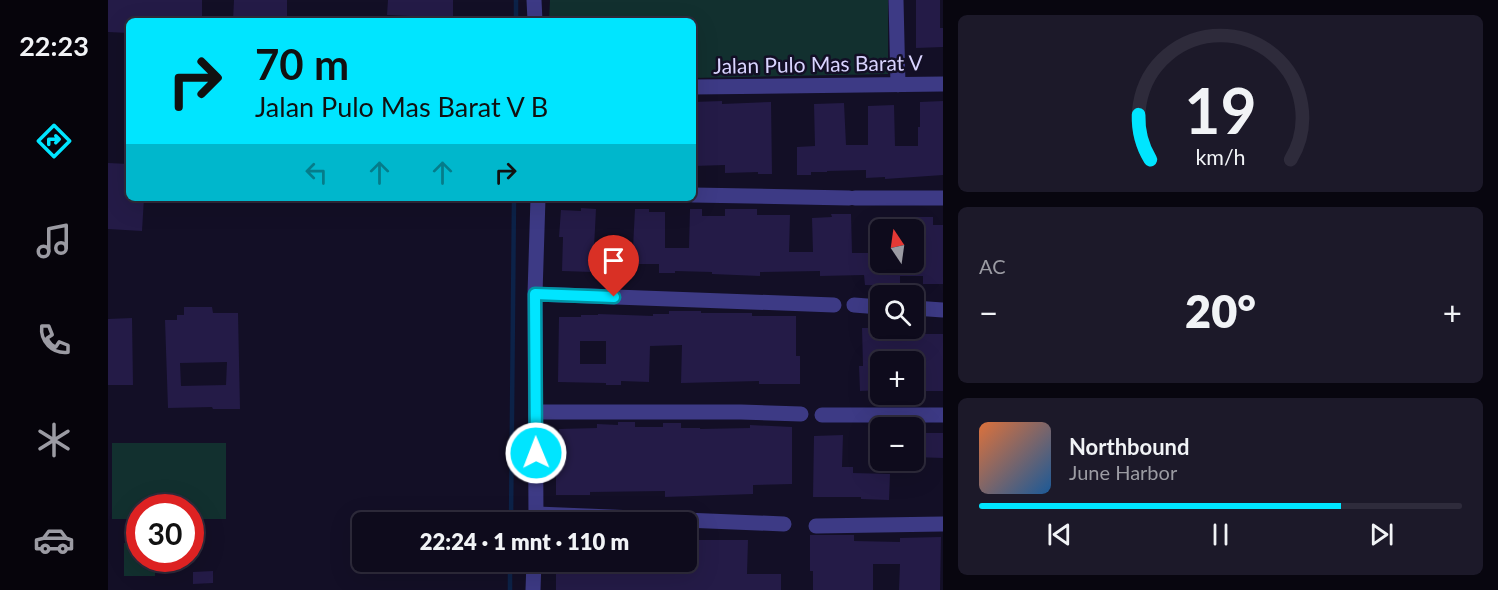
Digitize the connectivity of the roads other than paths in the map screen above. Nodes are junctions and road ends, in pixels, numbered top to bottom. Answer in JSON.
{"nodes":[{"id":1,"x":534,"y":0,"type":"edge"},
{"id":2,"x":896,"y":0,"type":"edge"},
{"id":3,"x":535,"y":18,"type":"edge"},
{"id":4,"x":943,"y":84,"type":"edge"},
{"id":5,"x":898,"y":85,"type":"junction"},
{"id":6,"x":696,"y":87,"type":"edge"},
{"id":7,"x":696,"y":195,"type":"edge"},
{"id":8,"x":943,"y":198,"type":"edge"},
{"id":9,"x":538,"y":201,"type":"edge"},
{"id":10,"x":535,"y":294,"type":"junction"},
{"id":11,"x":834,"y":305,"type":"dead end"},
{"id":12,"x":854,"y":305,"type":"dead end"},
{"id":13,"x":870,"y":306,"type":"edge"},
{"id":14,"x":924,"y":309,"type":"edge"},
{"id":15,"x":943,"y":310,"type":"edge"},
{"id":16,"x":536,"y":412,"type":"junction"},
{"id":17,"x":801,"y":414,"type":"dead end"},
{"id":18,"x":822,"y":415,"type":"dead end"},
{"id":19,"x":943,"y":415,"type":"edge"},
{"id":20,"x":537,"y":512,"type":"edge"},
{"id":21,"x":697,"y":522,"type":"edge"},
{"id":22,"x":784,"y":524,"type":"dead end"},
{"id":23,"x":943,"y":524,"type":"edge"},
{"id":24,"x":816,"y":526,"type":"dead end"},
{"id":25,"x":533,"y":572,"type":"edge"},
{"id":26,"x":532,"y":590,"type":"edge"}],
"edges":[{"from":1,"to":3,"type":"street"},
{"from":2,"to":5,"type":"street"},
{"from":4,"to":5,"type":"street","name":"Jalan Pulo Mas Barat V"},
{"from":5,"to":6,"type":"street","name":"Jalan Pulo Mas Barat V"},
{"from":7,"to":8,"type":"street"},
{"from":9,"to":10,"type":"street"},
{"from":10,"to":11,"type":"street"},
{"from":10,"to":16,"type":"street"},
{"from":12,"to":13,"type":"street"},
{"from":14,"to":15,"type":"street"},
{"from":16,"to":17,"type":"street"},
{"from":16,"to":20,"type":"street"},
{"from":18,"to":19,"type":"street"},
{"from":21,"to":22,"type":"street"},
{"from":23,"to":24,"type":"street"},
{"from":25,"to":26,"type":"street"}]}
